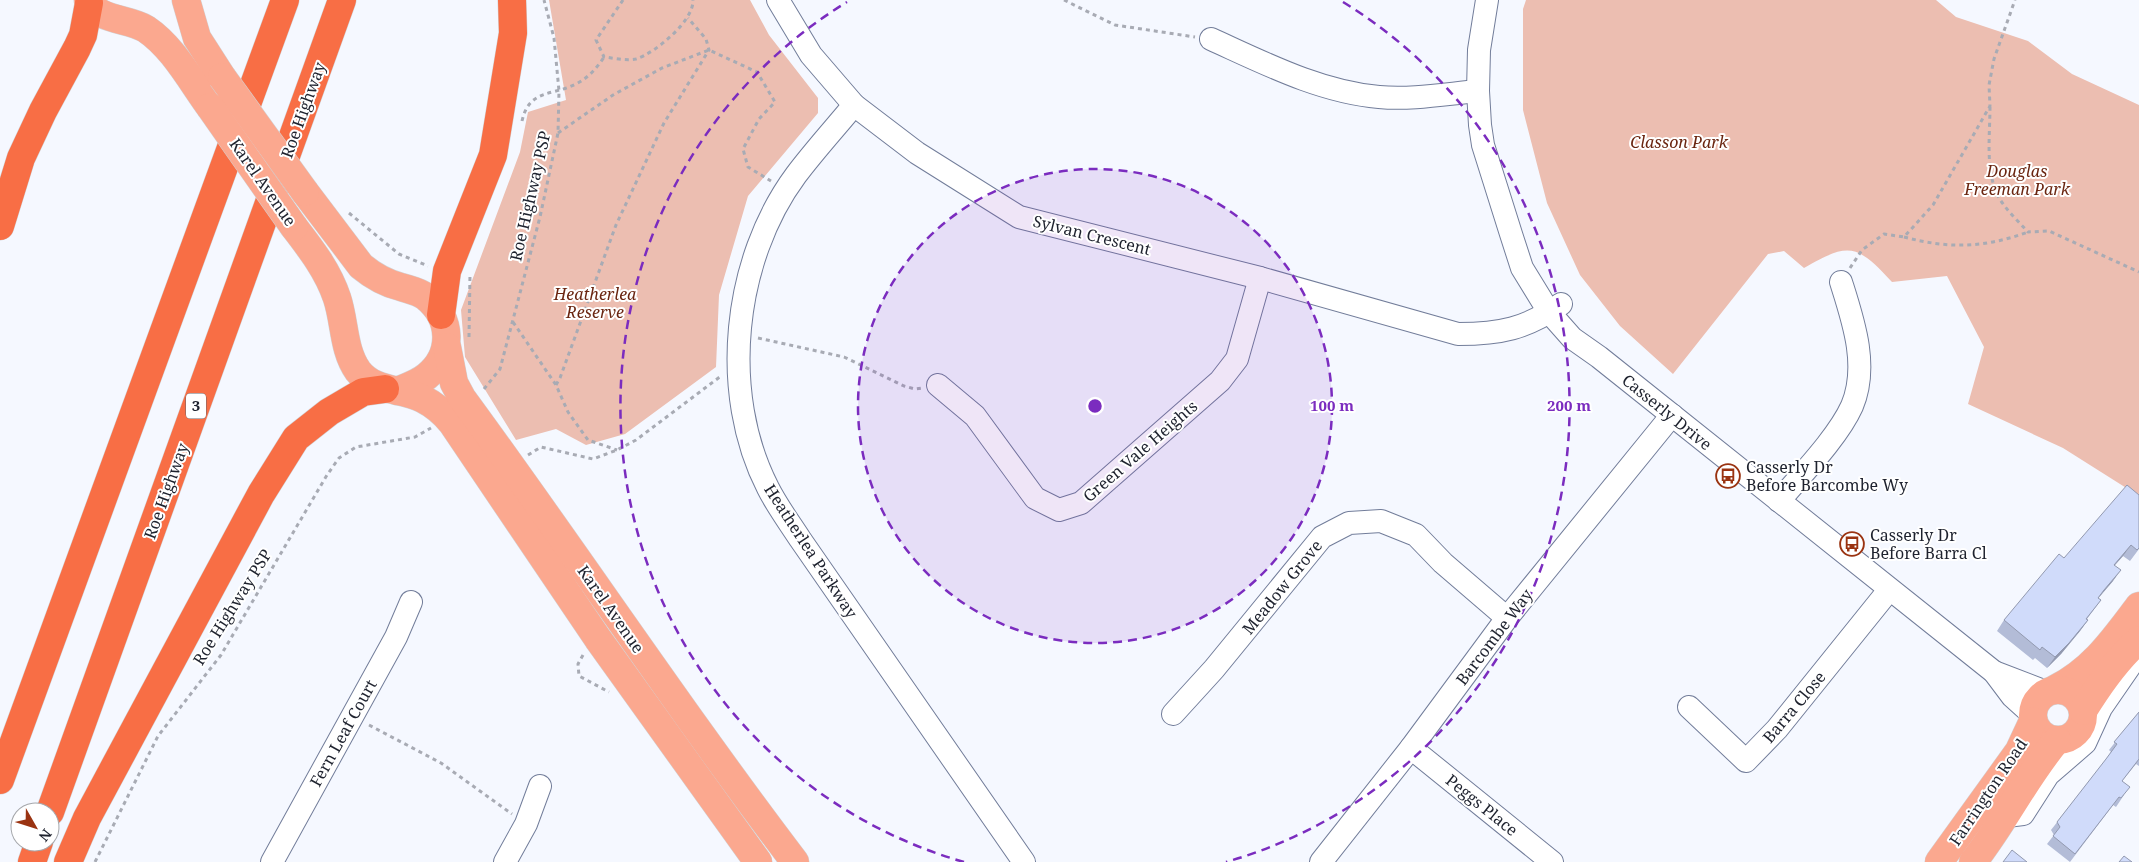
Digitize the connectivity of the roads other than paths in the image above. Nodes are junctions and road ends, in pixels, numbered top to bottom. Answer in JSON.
{"nodes":[{"id":1,"x":186,"y":0,"type":"edge"},
{"id":2,"x":285,"y":0,"type":"edge"},
{"id":3,"x":342,"y":0,"type":"edge"},
{"id":4,"x":512,"y":0,"type":"edge"},
{"id":5,"x":778,"y":0,"type":"edge"},
{"id":6,"x":1487,"y":0,"type":"edge"},
{"id":7,"x":89,"y":2,"type":"edge"},
{"id":8,"x":1210,"y":39,"type":"road end"},
{"id":9,"x":1478,"y":91,"type":"junction"},
{"id":10,"x":854,"y":105,"type":"junction"},
{"id":11,"x":0,"y":226,"type":"edge"},
{"id":12,"x":1260,"y":278,"type":"junction"},
{"id":13,"x":1841,"y":282,"type":"road end"},
{"id":14,"x":1551,"y":300,"type":"junction"},
{"id":15,"x":441,"y":315,"type":"junction"},
{"id":16,"x":446,"y":347,"type":"junction"},
{"id":17,"x":938,"y":385,"type":"road end"},
{"id":18,"x":391,"y":390,"type":"junction"},
{"id":19,"x":1672,"y":415,"type":"junction"},
{"id":20,"x":1779,"y":501,"type":"junction"},
{"id":21,"x":1889,"y":590,"type":"junction"},
{"id":22,"x":411,"y":602,"type":"dead end"},
{"id":23,"x":2139,"y":606,"type":"edge"},
{"id":24,"x":1507,"y":618,"type":"junction"},
{"id":25,"x":2134,"y":644,"type":"edge"},
{"id":26,"x":2042,"y":704,"type":"junction"},
{"id":27,"x":1689,"y":707,"type":"dead end"},
{"id":28,"x":2083,"y":711,"type":"junction"},
{"id":29,"x":1174,"y":714,"type":"dead end"},
{"id":30,"x":2057,"y":740,"type":"junction"},
{"id":31,"x":1411,"y":748,"type":"junction"},
{"id":32,"x":0,"y":780,"type":"edge"},
{"id":33,"x":540,"y":786,"type":"dead end"},
{"id":34,"x":54,"y":802,"type":"edge"},
{"id":35,"x":2007,"y":816,"type":"junction"},
{"id":36,"x":68,"y":862,"type":"edge"},
{"id":37,"x":272,"y":862,"type":"edge"},
{"id":38,"x":505,"y":862,"type":"edge"},
{"id":39,"x":758,"y":862,"type":"edge"},
{"id":40,"x":795,"y":862,"type":"edge"},
{"id":41,"x":1024,"y":862,"type":"edge"},
{"id":42,"x":1321,"y":862,"type":"edge"},
{"id":43,"x":1552,"y":862,"type":"edge"},
{"id":44,"x":1939,"y":862,"type":"edge"},
{"id":45,"x":1973,"y":862,"type":"edge"}],
"edges":[{"from":1,"to":15,"type":"main road","name":"Karel Avenue","bridge":true},
{"from":2,"to":32,"type":"highway"},
{"from":3,"to":34,"type":"highway","name":"Roe Highway","number":"3"},
{"from":4,"to":15,"type":"highway"},
{"from":5,"to":10,"type":"street","name":"Sylvan Crescent"},
{"from":6,"to":9,"type":"street","name":"Casserly Drive"},
{"from":7,"to":11,"type":"highway"},
{"from":7,"to":18,"type":"main road","name":"Karel Avenue","bridge":true},
{"from":8,"to":9,"type":"street"},
{"from":9,"to":14,"type":"street","name":"Casserly Drive"},
{"from":10,"to":12,"type":"street","name":"Sylvan Crescent"},
{"from":10,"to":41,"type":"street","name":"Heatherlea Parkway"},
{"from":12,"to":14,"type":"street","name":"Sylvan Crescent"},
{"from":12,"to":17,"type":"street","name":"Green Vale Heights"},
{"from":13,"to":20,"type":"street"},
{"from":14,"to":19,"type":"street","name":"Casserly Drive"},
{"from":15,"to":16,"type":"main road","name":"Karel Avenue"},
{"from":16,"to":18,"type":"main road"},
{"from":16,"to":40,"type":"main road","name":"Karel Avenue"},
{"from":18,"to":36,"type":"highway"},
{"from":18,"to":39,"type":"main road","name":"Karel Avenue"},
{"from":19,"to":20,"type":"street","name":"Casserly Drive"},
{"from":19,"to":24,"type":"street","name":"Barcombe Way"},
{"from":20,"to":21,"type":"street","name":"Casserly Drive"},
{"from":21,"to":26,"type":"street","name":"Casserly Drive"},
{"from":21,"to":27,"type":"street","name":"Barra Close"},
{"from":22,"to":37,"type":"street","name":"Fern Leaf Court"},
{"from":23,"to":26,"type":"main road"},
{"from":24,"to":29,"type":"street","name":"Meadow Grove"},
{"from":24,"to":31,"type":"street","name":"Barcombe Way"},
{"from":25,"to":28,"type":"main road"},
{"from":25,"to":35,"type":"street"},
{"from":26,"to":28,"type":"main road"},
{"from":26,"to":30,"type":"main road"},
{"from":26,"to":44,"type":"main road","name":"Farrington Road"},
{"from":28,"to":30,"type":"main road"},
{"from":30,"to":35,"type":"main road","name":"Farrington Road"},
{"from":31,"to":42,"type":"street","name":"Barcombe Way"},
{"from":31,"to":43,"type":"street","name":"Peggs Place"},
{"from":33,"to":38,"type":"street"},
{"from":35,"to":45,"type":"main road","name":"Farrington Road"}]}
